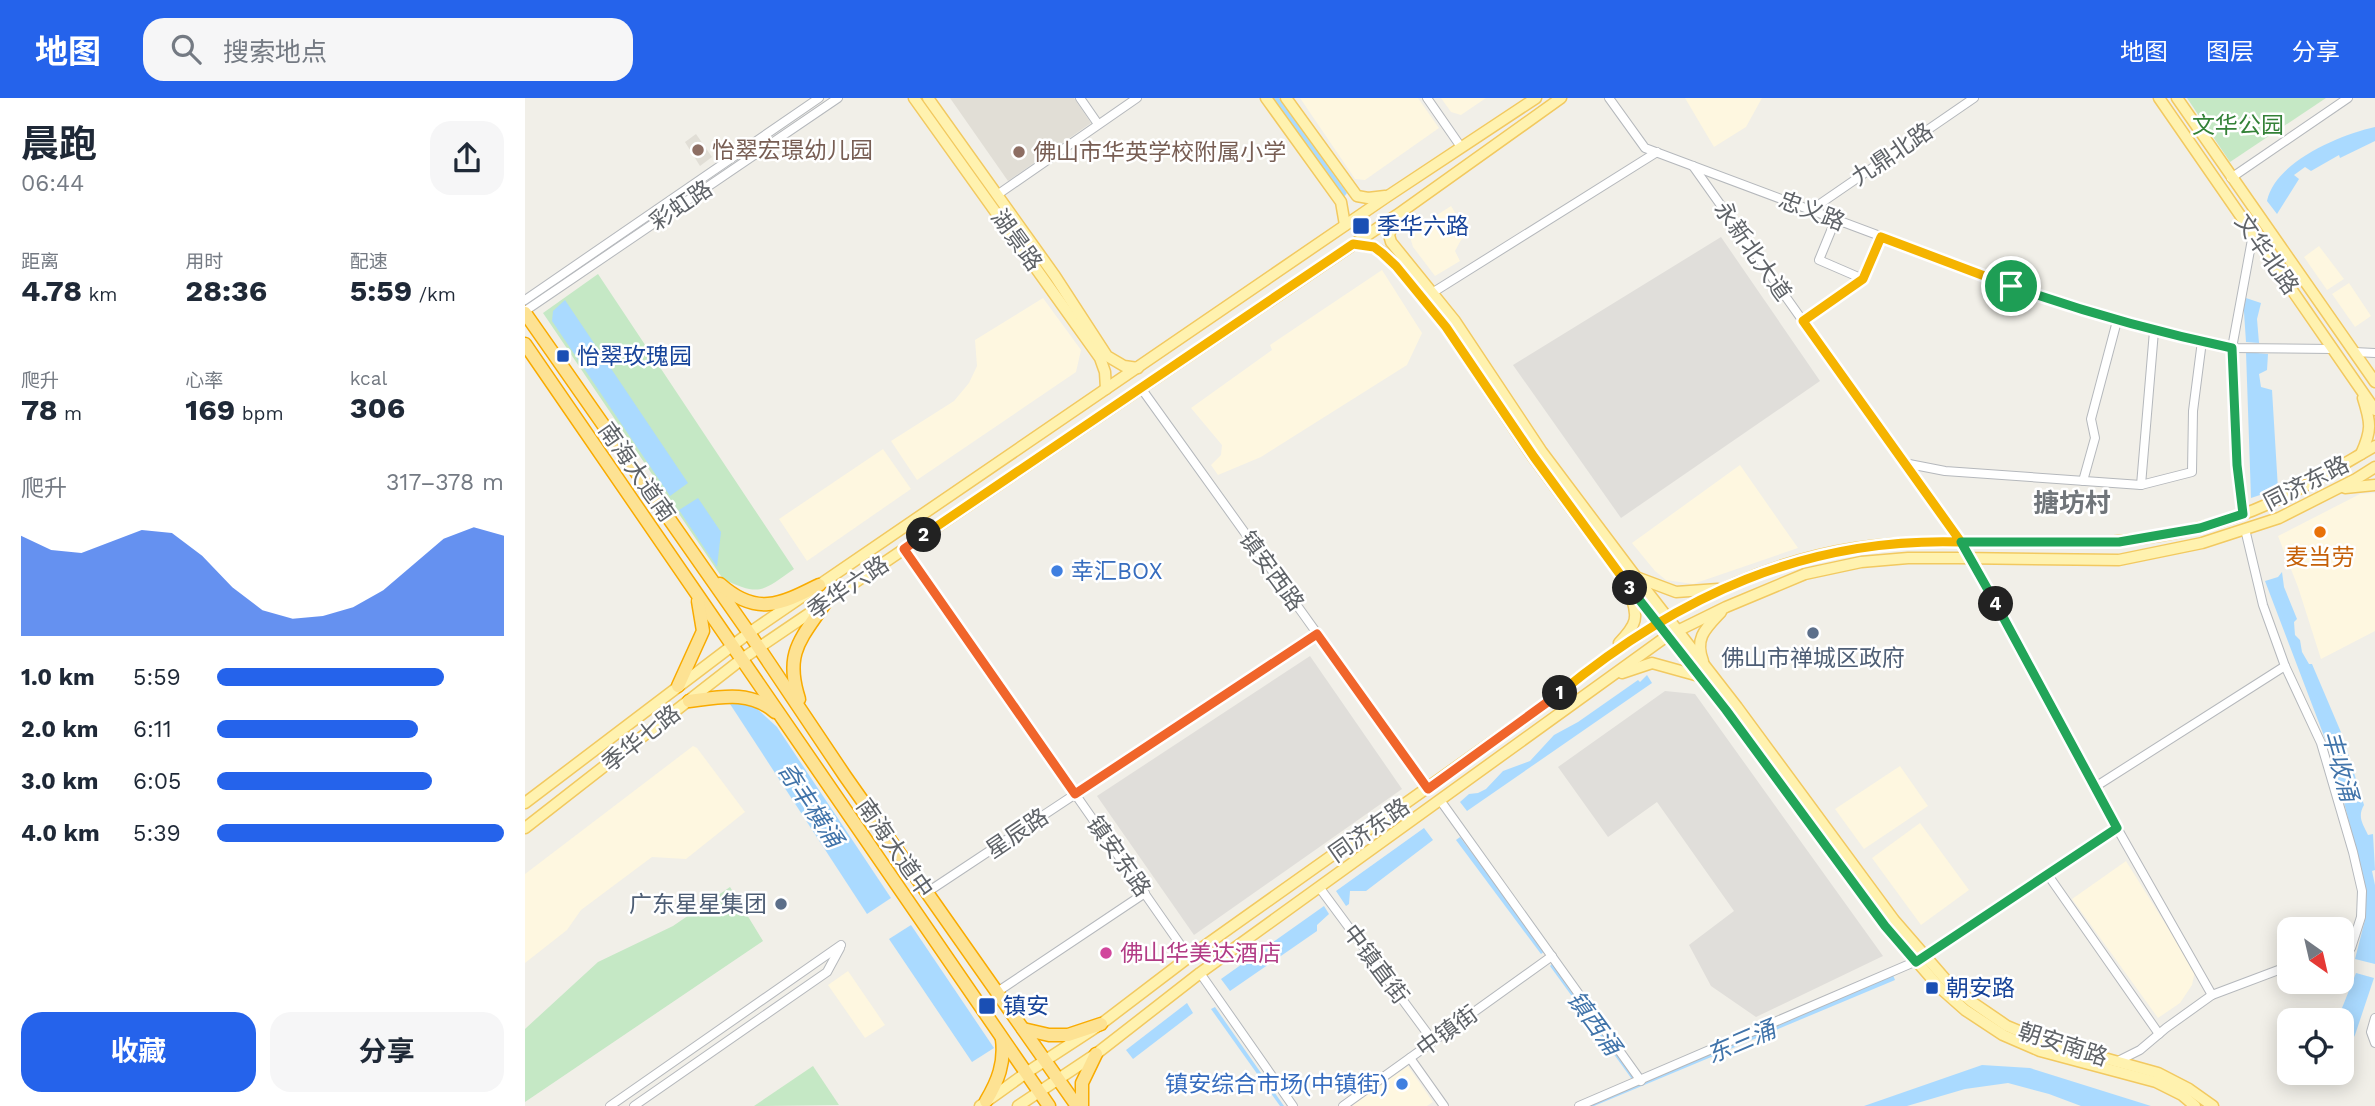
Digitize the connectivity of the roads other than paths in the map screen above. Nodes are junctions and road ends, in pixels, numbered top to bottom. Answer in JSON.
{"nodes":[{"id":1,"x":819,"y":98,"type":"edge"},
{"id":2,"x":838,"y":98,"type":"edge"},
{"id":3,"x":914,"y":98,"type":"edge"},
{"id":4,"x":928,"y":98,"type":"edge"},
{"id":5,"x":1080,"y":98,"type":"edge"},
{"id":6,"x":1137,"y":98,"type":"edge"},
{"id":7,"x":1266,"y":98,"type":"edge"},
{"id":8,"x":1286,"y":98,"type":"edge"},
{"id":9,"x":1427,"y":98,"type":"edge"},
{"id":10,"x":1536,"y":98,"type":"edge"},
{"id":11,"x":1561,"y":98,"type":"edge"},
{"id":12,"x":1609,"y":98,"type":"edge"},
{"id":13,"x":1974,"y":98,"type":"edge"},
{"id":14,"x":2159,"y":98,"type":"edge"},
{"id":15,"x":2177,"y":98,"type":"edge"},
{"id":16,"x":2348,"y":98,"type":"edge"},
{"id":17,"x":1098,"y":124,"type":"junction"},
{"id":18,"x":1461,"y":147,"type":"junction"},
{"id":19,"x":1657,"y":152,"type":"junction"},
{"id":20,"x":1693,"y":166,"type":"junction"},
{"id":21,"x":2231,"y":178,"type":"junction"},
{"id":22,"x":1352,"y":191,"type":"junction"},
{"id":23,"x":997,"y":194,"type":"junction"},
{"id":24,"x":1388,"y":196,"type":"junction"},
{"id":25,"x":1338,"y":198,"type":"junction"},
{"id":26,"x":1811,"y":210,"type":"junction"},
{"id":27,"x":1397,"y":215,"type":"junction"},
{"id":28,"x":1835,"y":221,"type":"junction"},
{"id":29,"x":1345,"y":225,"type":"junction"},
{"id":30,"x":2253,"y":234,"type":"junction"},
{"id":31,"x":1881,"y":237,"type":"junction"},
{"id":32,"x":1353,"y":244,"type":"junction"},
{"id":33,"x":1863,"y":279,"type":"junction"},
{"id":34,"x":558,"y":284,"type":"junction"},
{"id":35,"x":1432,"y":293,"type":"junction"},
{"id":36,"x":531,"y":300,"type":"edge"},
{"id":37,"x":525,"y":312,"type":"edge"},
{"id":38,"x":1803,"y":321,"type":"junction"},
{"id":39,"x":2117,"y":321,"type":"junction"},
{"id":40,"x":2154,"y":331,"type":"junction"},
{"id":41,"x":2202,"y":341,"type":"junction"},
{"id":42,"x":525,"y":344,"type":"edge"},
{"id":43,"x":2234,"y":348,"type":"junction"},
{"id":44,"x":2333,"y":349,"type":"junction"},
{"id":45,"x":2354,"y":352,"type":"junction"},
{"id":46,"x":2375,"y":353,"type":"edge"},
{"id":47,"x":1138,"y":368,"type":"junction"},
{"id":48,"x":2374,"y":381,"type":"edge"},
{"id":49,"x":1140,"y":388,"type":"junction"},
{"id":50,"x":2360,"y":388,"type":"junction"},
{"id":51,"x":1106,"y":389,"type":"junction"},
{"id":52,"x":2375,"y":410,"type":"edge"},
{"id":53,"x":2375,"y":446,"type":"edge"},
{"id":54,"x":2361,"y":454,"type":"junction"},
{"id":55,"x":1904,"y":463,"type":"junction"},
{"id":56,"x":2375,"y":467,"type":"edge"},
{"id":57,"x":2083,"y":481,"type":"junction"},
{"id":58,"x":2141,"y":485,"type":"junction"},
{"id":59,"x":2375,"y":485,"type":"edge"},
{"id":60,"x":2335,"y":490,"type":"junction"},
{"id":61,"x":2243,"y":514,"type":"junction"},
{"id":62,"x":2245,"y":529,"type":"junction"},
{"id":63,"x":1961,"y":542,"type":"junction"},
{"id":64,"x":904,"y":549,"type":"junction"},
{"id":65,"x":1971,"y":558,"type":"junction"},
{"id":66,"x":706,"y":572,"type":"junction"},
{"id":67,"x":1631,"y":580,"type":"junction"},
{"id":68,"x":819,"y":585,"type":"junction"},
{"id":69,"x":1721,"y":589,"type":"junction"},
{"id":70,"x":695,"y":590,"type":"junction"},
{"id":71,"x":825,"y":603,"type":"junction"},
{"id":72,"x":1726,"y":607,"type":"junction"},
{"id":73,"x":1661,"y":620,"type":"junction"},
{"id":74,"x":748,"y":633,"type":"junction"},
{"id":75,"x":1671,"y":633,"type":"junction"},
{"id":76,"x":1317,"y":634,"type":"junction"},
{"id":77,"x":732,"y":644,"type":"junction"},
{"id":78,"x":758,"y":648,"type":"junction"},
{"id":79,"x":1607,"y":656,"type":"junction"},
{"id":80,"x":742,"y":659,"type":"junction"},
{"id":81,"x":2284,"y":666,"type":"junction"},
{"id":82,"x":1703,"y":673,"type":"junction"},
{"id":83,"x":1604,"y":681,"type":"junction"},
{"id":84,"x":678,"y":686,"type":"junction"},
{"id":85,"x":689,"y":701,"type":"junction"},
{"id":86,"x":803,"y":713,"type":"junction"},
{"id":87,"x":787,"y":722,"type":"junction"},
{"id":88,"x":852,"y":787,"type":"junction"},
{"id":89,"x":2095,"y":787,"type":"junction"},
{"id":90,"x":1428,"y":789,"type":"junction"},
{"id":91,"x":835,"y":793,"type":"junction"},
{"id":92,"x":1075,"y":794,"type":"junction"},
{"id":93,"x":1440,"y":800,"type":"junction"},
{"id":94,"x":525,"y":803,"type":"edge"},
{"id":95,"x":525,"y":828,"type":"edge"},
{"id":96,"x":2117,"y":828,"type":"junction"},
{"id":97,"x":2047,"y":875,"type":"junction"},
{"id":98,"x":1319,"y":887,"type":"junction"},
{"id":99,"x":926,"y":893,"type":"junction"},
{"id":100,"x":1145,"y":893,"type":"junction"},
{"id":101,"x":2354,"y":938,"type":"edge"},
{"id":102,"x":1552,"y":956,"type":"junction"},
{"id":103,"x":1189,"y":957,"type":"junction"},
{"id":104,"x":1921,"y":960,"type":"junction"},
{"id":105,"x":2277,"y":971,"type":"edge"},
{"id":106,"x":1200,"y":973,"type":"junction"},
{"id":107,"x":997,"y":992,"type":"junction"},
{"id":108,"x":2212,"y":995,"type":"junction"},
{"id":109,"x":2375,"y":1018,"type":"edge"},
{"id":110,"x":1101,"y":1024,"type":"junction"},
{"id":111,"x":1023,"y":1029,"type":"junction"},
{"id":112,"x":2159,"y":1034,"type":"junction"},
{"id":113,"x":1002,"y":1038,"type":"junction"},
{"id":114,"x":1433,"y":1041,"type":"junction"},
{"id":115,"x":2375,"y":1043,"type":"edge"},
{"id":116,"x":1096,"y":1054,"type":"junction"},
{"id":117,"x":1410,"y":1058,"type":"junction"},
{"id":118,"x":1045,"y":1060,"type":"junction"},
{"id":119,"x":2116,"y":1062,"type":"junction"},
{"id":120,"x":1025,"y":1073,"type":"junction"},
{"id":121,"x":1058,"y":1079,"type":"junction"},
{"id":122,"x":1641,"y":1081,"type":"junction"},
{"id":123,"x":1038,"y":1091,"type":"junction"},
{"id":124,"x":983,"y":1104,"type":"edge"},
{"id":125,"x":610,"y":1106,"type":"edge"},
{"id":126,"x":634,"y":1106,"type":"edge"},
{"id":127,"x":1018,"y":1106,"type":"edge"},
{"id":128,"x":1049,"y":1106,"type":"edge"},
{"id":129,"x":1079,"y":1106,"type":"edge"},
{"id":130,"x":1293,"y":1106,"type":"edge"},
{"id":131,"x":1343,"y":1106,"type":"edge"},
{"id":132,"x":1444,"y":1106,"type":"edge"},
{"id":133,"x":1579,"y":1106,"type":"edge"},
{"id":134,"x":2195,"y":1106,"type":"edge"},
{"id":135,"x":2213,"y":1106,"type":"edge"}],
"edges":[{"from":1,"to":34,"type":"street","name":"彩虹路"},
{"from":2,"to":34,"type":"street","name":"彩虹路"},
{"from":3,"to":51,"type":"main road","name":"湖景路"},
{"from":4,"to":23,"type":"main road","name":"湖景路"},
{"from":5,"to":17,"type":"street"},
{"from":6,"to":17,"type":"street"},
{"from":7,"to":25,"type":"main road"},
{"from":8,"to":22,"type":"main road"},
{"from":9,"to":18,"type":"street"},
{"from":10,"to":18,"type":"main road","name":"季华六路"},
{"from":11,"to":27,"type":"main road","name":"季华六路"},
{"from":12,"to":19,"type":"street","name":"忠义路"},
{"from":13,"to":26,"type":"street","name":"九鼎北路"},
{"from":14,"to":30,"type":"main road","name":"文华北路"},
{"from":15,"to":21,"type":"main road","name":"文华北路"},
{"from":16,"to":21,"type":"street"},
{"from":17,"to":23,"type":"street"},
{"from":18,"to":24,"type":"main road","name":"季华六路"},
{"from":19,"to":20,"type":"street","name":"忠义路"},
{"from":19,"to":35,"type":"street"},
{"from":20,"to":26,"type":"street","name":"忠义路"},
{"from":20,"to":38,"type":"street","name":"永新北大道"},
{"from":21,"to":45,"type":"main road","name":"文华北路"},
{"from":22,"to":24,"type":"main road"},
{"from":22,"to":25,"type":"main road"},
{"from":23,"to":47,"type":"main road","name":"湖景路"},
{"from":24,"to":29,"type":"main road","name":"季华六路"},
{"from":25,"to":29,"type":"main road"},
{"from":26,"to":28,"type":"street","name":"忠义路"},
{"from":27,"to":32,"type":"main road","name":"季华六路"},
{"from":27,"to":35,"type":"main road","name":"朝安南路"},
{"from":28,"to":31,"type":"street","name":"忠义路"},
{"from":28,"to":33,"type":"street"},
{"from":29,"to":47,"type":"main road","name":"季华六路"},
{"from":30,"to":43,"type":"street"},
{"from":30,"to":44,"type":"main road","name":"文华北路"},
{"from":31,"to":33,"type":"street"},
{"from":31,"to":39,"type":"street","name":"忠义路"},
{"from":32,"to":49,"type":"main road","name":"季华六路"},
{"from":32,"to":67,"type":"main road","name":"朝安南路"},
{"from":33,"to":38,"type":"street"},
{"from":34,"to":36,"type":"street","name":"彩虹路"},
{"from":35,"to":67,"type":"main road","name":"朝安南路"},
{"from":36,"to":37,"type":"street","name":"彩虹路"},
{"from":37,"to":66,"type":"highway","name":"南海大道南"},
{"from":38,"to":55,"type":"street","name":"永新北大道"},
{"from":39,"to":40,"type":"street","name":"忠义路"},
{"from":39,"to":57,"type":"street"},
{"from":40,"to":41,"type":"street","name":"忠义路"},
{"from":40,"to":58,"type":"street"},
{"from":41,"to":43,"type":"street","name":"忠义路"},
{"from":41,"to":58,"type":"street"},
{"from":42,"to":70,"type":"highway","name":"南海大道南"},
{"from":43,"to":44,"type":"street","name":"忠义路"},
{"from":43,"to":61,"type":"street"},
{"from":44,"to":50,"type":"main road","name":"文华北路"},
{"from":45,"to":46,"type":"street"},
{"from":45,"to":48,"type":"main road","name":"文华北路"},
{"from":47,"to":51,"type":"main road","name":"季华六路"},
{"from":49,"to":64,"type":"main road","name":"季华六路"},
{"from":49,"to":76,"type":"street","name":"镇安西路"},
{"from":50,"to":52,"type":"main road","name":"文华北路"},
{"from":50,"to":54,"type":"main road"},
{"from":51,"to":68,"type":"main road","name":"季华六路"},
{"from":53,"to":54,"type":"main road","name":"同济东路"},
{"from":54,"to":61,"type":"main road","name":"同济东路"},
{"from":55,"to":57,"type":"street"},
{"from":55,"to":63,"type":"street","name":"永新北大道"},
{"from":56,"to":60,"type":"main road","name":"同济东路"},
{"from":57,"to":58,"type":"street"},
{"from":59,"to":60,"type":"main road"},
{"from":60,"to":62,"type":"main road","name":"同济东路"},
{"from":61,"to":63,"type":"main road","name":"同济东路"},
{"from":62,"to":65,"type":"main road","name":"同济东路"},
{"from":62,"to":81,"type":"street"},
{"from":63,"to":65,"type":"street","name":"永新北大道"},
{"from":63,"to":69,"type":"main road","name":"同济东路"},
{"from":64,"to":71,"type":"main road","name":"季华六路"},
{"from":64,"to":92,"type":"street","name":"镇安东路"},
{"from":65,"to":72,"type":"main road","name":"同济东路"},
{"from":65,"to":89,"type":"street","name":"永新北大道"},
{"from":66,"to":68,"type":"highway"},
{"from":66,"to":74,"type":"highway","name":"南海大道南"},
{"from":67,"to":69,"type":"main road"},
{"from":67,"to":73,"type":"main road","name":"朝安南路"},
{"from":67,"to":79,"type":"main road"},
{"from":68,"to":74,"type":"main road","name":"季华六路"},
{"from":69,"to":73,"type":"main road","name":"同济东路"},
{"from":70,"to":77,"type":"highway","name":"南海大道南"},
{"from":70,"to":84,"type":"highway"},
{"from":71,"to":78,"type":"main road","name":"季华六路"},
{"from":71,"to":86,"type":"highway"},
{"from":72,"to":75,"type":"main road","name":"同济东路"},
{"from":72,"to":82,"type":"main road"},
{"from":73,"to":75,"type":"main road","name":"朝安南路"},
{"from":73,"to":79,"type":"main road","name":"同济东路"},
{"from":74,"to":77,"type":"main road","name":"季华六路"},
{"from":74,"to":78,"type":"highway","name":"南海大道中"},
{"from":75,"to":82,"type":"main road","name":"朝安南路"},
{"from":75,"to":83,"type":"main road","name":"同济东路"},
{"from":76,"to":90,"type":"street","name":"镇安西路"},
{"from":76,"to":92,"type":"street","name":"星辰路"},
{"from":77,"to":80,"type":"highway","name":"南海大道中"},
{"from":77,"to":84,"type":"main road","name":"季华七路"},
{"from":78,"to":80,"type":"main road","name":"季华七路"},
{"from":78,"to":86,"type":"highway","name":"南海大道中"},
{"from":79,"to":90,"type":"main road","name":"同济东路"},
{"from":80,"to":85,"type":"main road","name":"季华七路"},
{"from":80,"to":87,"type":"highway","name":"南海大道中"},
{"from":81,"to":89,"type":"street"},
{"from":81,"to":101,"type":"street"},
{"from":82,"to":83,"type":"main road"},
{"from":82,"to":104,"type":"main road","name":"朝安南路"},
{"from":83,"to":93,"type":"main road","name":"同济东路"},
{"from":84,"to":94,"type":"main road","name":"季华七路"},
{"from":85,"to":87,"type":"highway"},
{"from":85,"to":95,"type":"main road","name":"季华七路"},
{"from":86,"to":88,"type":"highway","name":"南海大道中"},
{"from":87,"to":91,"type":"highway","name":"南海大道中"},
{"from":88,"to":91,"type":"highway"},
{"from":88,"to":99,"type":"highway","name":"南海大道中"},
{"from":89,"to":96,"type":"street","name":"永新北大道"},
{"from":90,"to":103,"type":"main road","name":"同济东路"},
{"from":91,"to":113,"type":"highway","name":"南海大道中"},
{"from":92,"to":99,"type":"street","name":"星辰路"},
{"from":92,"to":100,"type":"street","name":"镇安东路"},
{"from":93,"to":98,"type":"main road","name":"同济东路"},
{"from":93,"to":102,"type":"street"},
{"from":96,"to":97,"type":"street"},
{"from":96,"to":108,"type":"street","name":"永新北大道"},
{"from":97,"to":104,"type":"street"},
{"from":97,"to":112,"type":"street"},
{"from":98,"to":106,"type":"main road","name":"同济东路"},
{"from":98,"to":114,"type":"street","name":"中镇直街"},
{"from":99,"to":107,"type":"highway","name":"南海大道中"},
{"from":100,"to":103,"type":"street","name":"镇安东路"},
{"from":100,"to":107,"type":"street"},
{"from":102,"to":114,"type":"street","name":"中镇街"},
{"from":102,"to":122,"type":"street"},
{"from":103,"to":110,"type":"main road","name":"同济东路"},
{"from":104,"to":119,"type":"main road","name":"朝安南路"},
{"from":104,"to":122,"type":"street"},
{"from":104,"to":134,"type":"main road","name":"朝安南路"},
{"from":105,"to":108,"type":"street"},
{"from":106,"to":116,"type":"main road","name":"同济东路"},
{"from":106,"to":130,"type":"street"},
{"from":107,"to":111,"type":"highway","name":"南海大道中"},
{"from":108,"to":112,"type":"street"},
{"from":109,"to":115,"type":"street"},
{"from":110,"to":111,"type":"highway"},
{"from":110,"to":118,"type":"main road","name":"同济东路"},
{"from":111,"to":118,"type":"highway","name":"南海大道中"},
{"from":112,"to":119,"type":"street"},
{"from":113,"to":120,"type":"highway","name":"南海大道中"},
{"from":113,"to":124,"type":"highway"},
{"from":114,"to":117,"type":"street","name":"中镇街"},
{"from":116,"to":121,"type":"main road","name":"同济东路"},
{"from":116,"to":129,"type":"highway"},
{"from":117,"to":131,"type":"street","name":"中镇街"},
{"from":117,"to":132,"type":"street"},
{"from":118,"to":120,"type":"main road","name":"同济东路"},
{"from":118,"to":121,"type":"highway","name":"南海大道中"},
{"from":119,"to":135,"type":"main road","name":"朝安南路"},
{"from":120,"to":123,"type":"highway","name":"南海大道中"},
{"from":120,"to":124,"type":"main road","name":"同济东路"},
{"from":121,"to":123,"type":"main road","name":"同济东路"},
{"from":121,"to":129,"type":"highway","name":"南海大道中"},
{"from":122,"to":133,"type":"street"},
{"from":123,"to":127,"type":"main road","name":"同济东路"},
{"from":123,"to":128,"type":"highway","name":"南海大道中"},
{"from":125,"to":126,"type":"street"}]}
